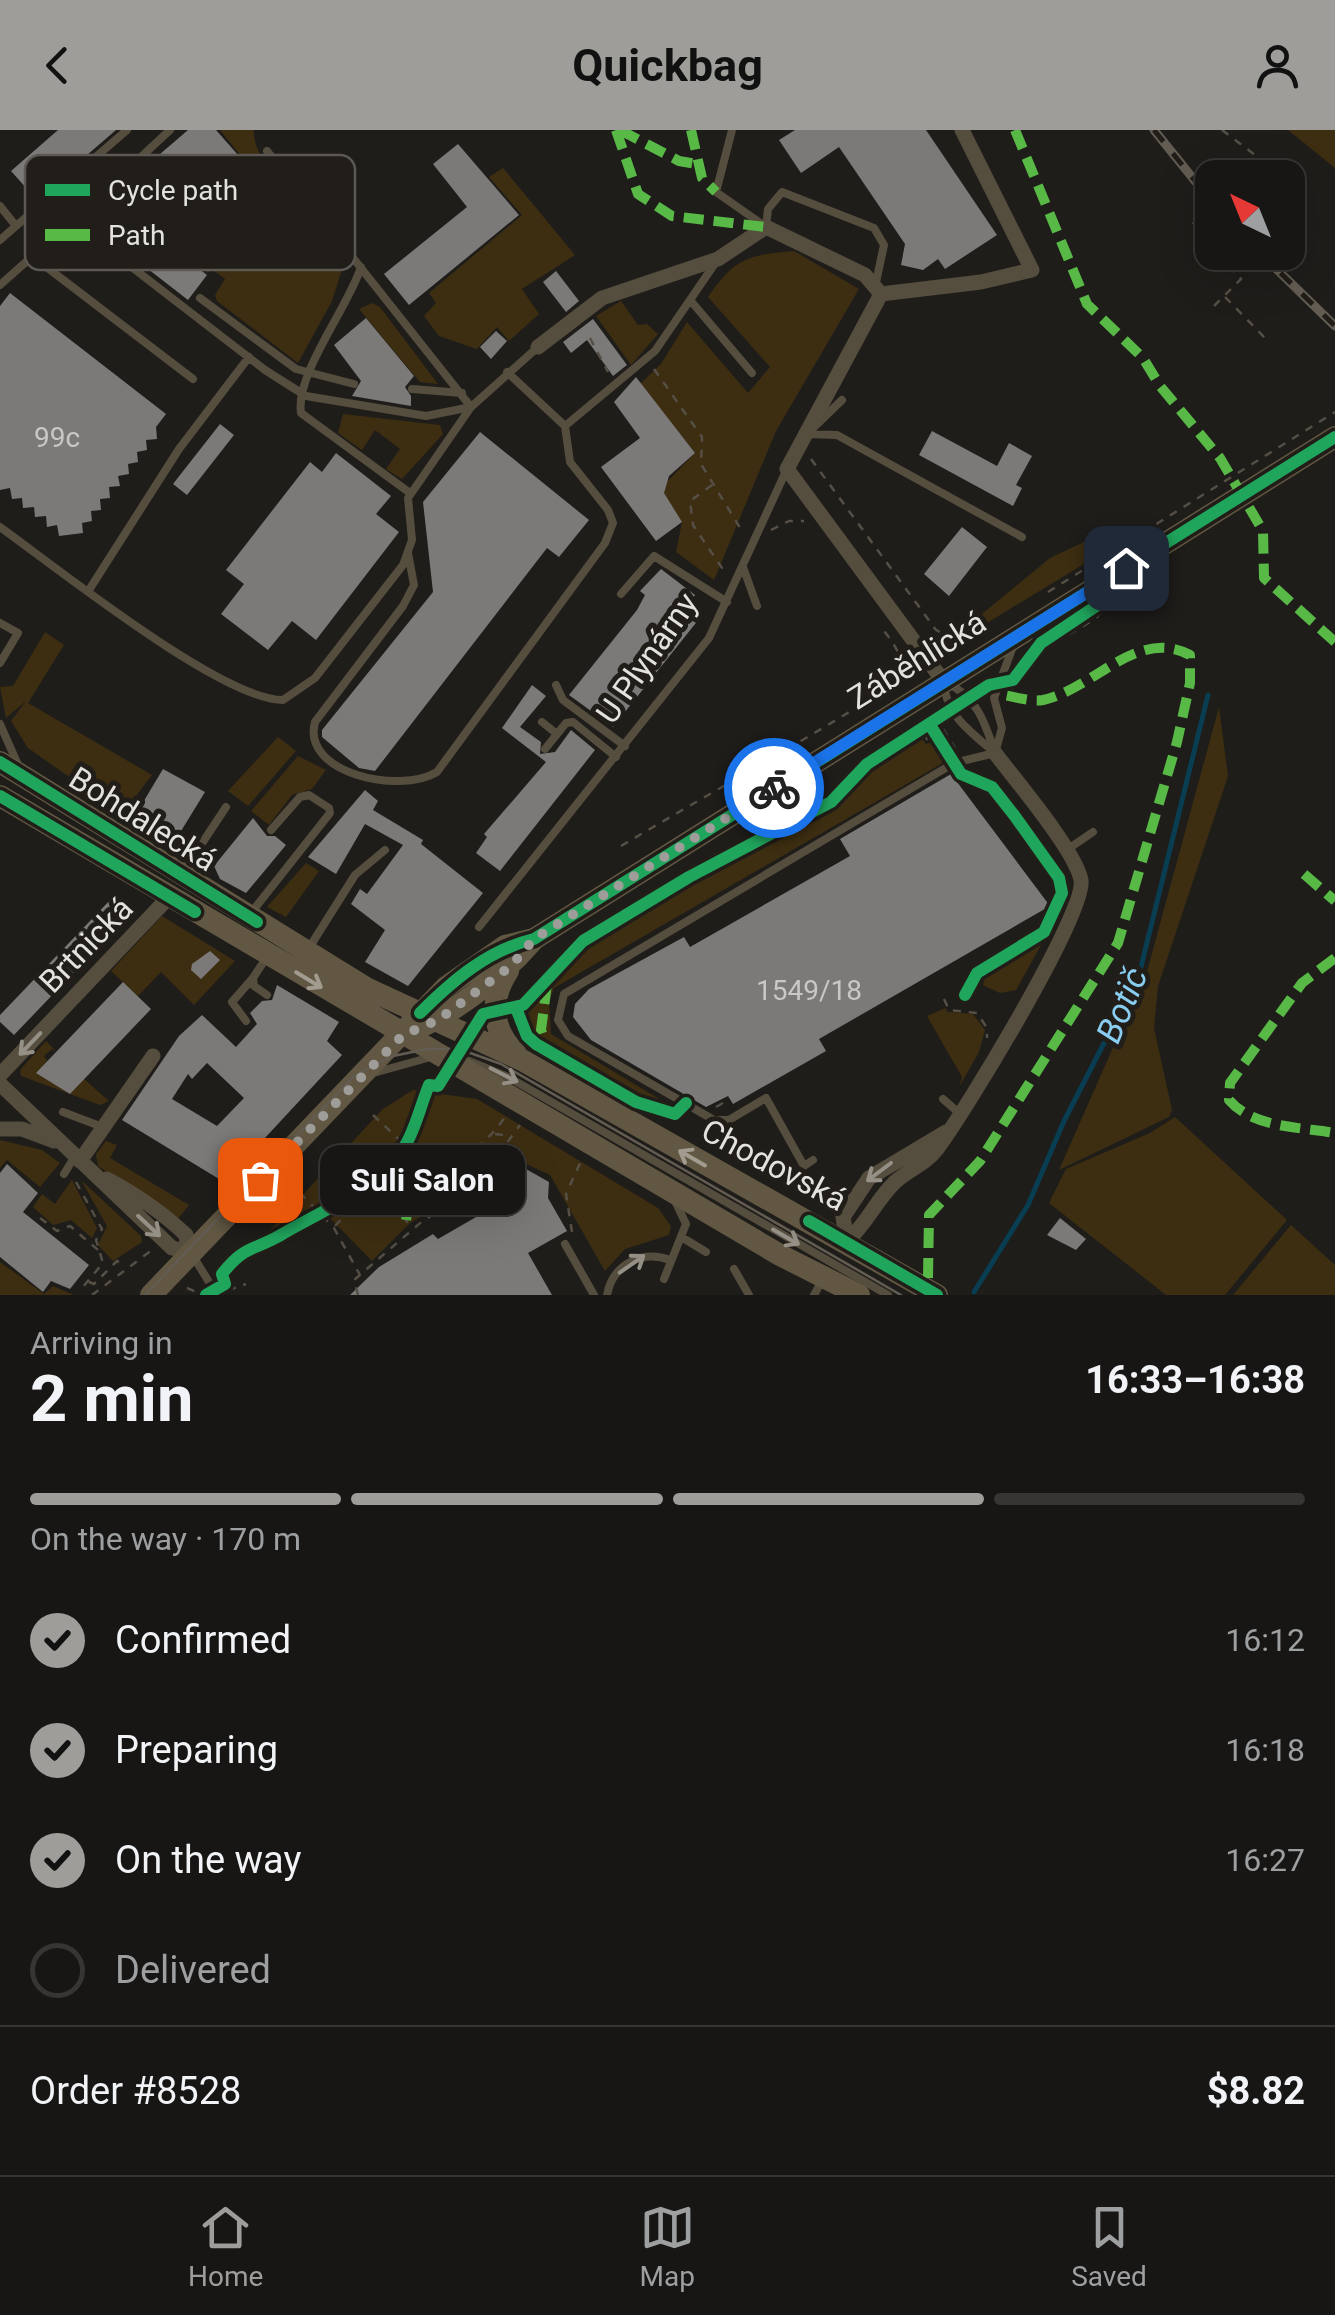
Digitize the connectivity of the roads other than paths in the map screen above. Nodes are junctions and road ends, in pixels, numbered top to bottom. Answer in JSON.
{"nodes":[{"id":1,"x":127,"y":130,"type":"edge"},
{"id":2,"x":170,"y":130,"type":"edge"},
{"id":3,"x":732,"y":130,"type":"edge"},
{"id":4,"x":962,"y":130,"type":"edge"},
{"id":5,"x":267,"y":151,"type":"dead end"},
{"id":6,"x":98,"y":155,"type":"edge"},
{"id":7,"x":143,"y":155,"type":"edge"},
{"id":8,"x":270,"y":155,"type":"edge"},
{"id":9,"x":0,"y":206,"type":"edge"},
{"id":10,"x":25,"y":218,"type":"edge"},
{"id":11,"x":16,"y":226,"type":"junction"},
{"id":12,"x":766,"y":227,"type":"junction"},
{"id":13,"x":0,"y":240,"type":"edge"},
{"id":14,"x":718,"y":259,"type":"junction"},
{"id":15,"x":355,"y":261,"type":"edge"},
{"id":16,"x":25,"y":262,"type":"edge"},
{"id":17,"x":361,"y":268,"type":"junction"},
{"id":18,"x":50,"y":270,"type":"edge"},
{"id":19,"x":136,"y":270,"type":"edge"},
{"id":20,"x":0,"y":285,"type":"edge"},
{"id":21,"x":878,"y":290,"type":"junction"},
{"id":22,"x":200,"y":298,"type":"dead end"},
{"id":23,"x":690,"y":300,"type":"junction"},
{"id":24,"x":538,"y":347,"type":"joint"},
{"id":25,"x":249,"y":357,"type":"junction"},
{"id":26,"x":507,"y":372,"type":"junction"},
{"id":27,"x":310,"y":374,"type":"junction"},
{"id":28,"x":752,"y":374,"type":"dead end"},
{"id":29,"x":193,"y":379,"type":"dead end"},
{"id":30,"x":354,"y":384,"type":"dead end"},
{"id":31,"x":412,"y":389,"type":"dead end"},
{"id":32,"x":302,"y":393,"type":"junction"},
{"id":33,"x":462,"y":393,"type":"junction"},
{"id":34,"x":842,"y":400,"type":"dead end"},
{"id":35,"x":471,"y":407,"type":"junction"},
{"id":36,"x":564,"y":426,"type":"junction"},
{"id":37,"x":1335,"y":437,"type":"edge"},
{"id":38,"x":804,"y":439,"type":"junction"},
{"id":39,"x":787,"y":469,"type":"junction"},
{"id":40,"x":410,"y":493,"type":"junction"},
{"id":41,"x":0,"y":526,"type":"edge"},
{"id":42,"x":1022,"y":537,"type":"dead end"},
{"id":43,"x":408,"y":553,"type":"junction"},
{"id":44,"x":743,"y":567,"type":"junction"},
{"id":45,"x":88,"y":590,"type":"junction"},
{"id":46,"x":621,"y":594,"type":"dead end"},
{"id":47,"x":727,"y":602,"type":"junction"},
{"id":48,"x":757,"y":606,"type":"dead end"},
{"id":49,"x":0,"y":622,"type":"edge"},
{"id":50,"x":1021,"y":634,"type":"junction"},
{"id":51,"x":0,"y":664,"type":"edge"},
{"id":52,"x":556,"y":686,"type":"dead end"},
{"id":53,"x":948,"y":704,"type":"junction"},
{"id":54,"x":542,"y":722,"type":"dead end"},
{"id":55,"x":0,"y":724,"type":"edge"},
{"id":56,"x":557,"y":734,"type":"junction"},
{"id":57,"x":625,"y":746,"type":"junction"},
{"id":58,"x":545,"y":749,"type":"dead end"},
{"id":59,"x":996,"y":753,"type":"junction"},
{"id":60,"x":616,"y":757,"type":"junction"},
{"id":61,"x":0,"y":762,"type":"edge"},
{"id":62,"x":23,"y":776,"type":"junction"},
{"id":63,"x":0,"y":796,"type":"edge"},
{"id":64,"x":226,"y":807,"type":"dead end"},
{"id":65,"x":271,"y":830,"type":"dead end"},
{"id":66,"x":1093,"y":832,"type":"dead end"},
{"id":67,"x":385,"y":850,"type":"dead end"},
{"id":68,"x":1066,"y":850,"type":"junction"},
{"id":69,"x":175,"y":886,"type":"junction"},
{"id":70,"x":248,"y":916,"type":"junction"},
{"id":71,"x":479,"y":928,"type":"dead end"},
{"id":72,"x":534,"y":939,"type":"junction"},
{"id":73,"x":307,"y":952,"type":"junction"},
{"id":74,"x":268,"y":955,"type":"junction"},
{"id":75,"x":511,"y":966,"type":"junction"},
{"id":76,"x":254,"y":978,"type":"junction"},
{"id":77,"x":267,"y":995,"type":"dead end"},
{"id":78,"x":429,"y":1016,"type":"junction"},
{"id":79,"x":246,"y":1021,"type":"dead end"},
{"id":80,"x":403,"y":1035,"type":"junction"},
{"id":81,"x":153,"y":1056,"type":"dead end"},
{"id":82,"x":444,"y":1058,"type":"junction"},
{"id":83,"x":522,"y":1060,"type":"junction"},
{"id":84,"x":0,"y":1075,"type":"edge"},
{"id":85,"x":0,"y":1084,"type":"edge"},
{"id":86,"x":943,"y":1099,"type":"dead end"},
{"id":87,"x":63,"y":1112,"type":"dead end"},
{"id":88,"x":960,"y":1113,"type":"junction"},
{"id":89,"x":105,"y":1128,"type":"junction"},
{"id":90,"x":0,"y":1130,"type":"edge"},
{"id":91,"x":950,"y":1130,"type":"junction"},
{"id":92,"x":61,"y":1143,"type":"junction"},
{"id":93,"x":813,"y":1160,"type":"dead end"},
{"id":94,"x":82,"y":1163,"type":"junction"},
{"id":95,"x":64,"y":1174,"type":"dead end"},
{"id":96,"x":658,"y":1180,"type":"junction"},
{"id":97,"x":683,"y":1238,"type":"junction"},
{"id":98,"x":847,"y":1241,"type":"junction"},
{"id":99,"x":565,"y":1244,"type":"dead end"},
{"id":100,"x":706,"y":1252,"type":"dead end"},
{"id":101,"x":190,"y":1253,"type":"junction"},
{"id":102,"x":670,"y":1260,"type":"junction"},
{"id":103,"x":734,"y":1269,"type":"dead end"},
{"id":104,"x":664,"y":1279,"type":"dead end"},
{"id":105,"x":824,"y":1279,"type":"edge"},
{"id":106,"x":154,"y":1295,"type":"edge"},
{"id":107,"x":217,"y":1295,"type":"edge"},
{"id":108,"x":594,"y":1295,"type":"edge"},
{"id":109,"x":607,"y":1295,"type":"edge"},
{"id":110,"x":749,"y":1295,"type":"edge"},
{"id":111,"x":859,"y":1295,"type":"edge"},
{"id":112,"x":888,"y":1295,"type":"edge"},
{"id":113,"x":937,"y":1295,"type":"edge"}],
"edges":[{"from":1,"to":6,"type":"lane"},
{"from":2,"to":7,"type":"lane"},
{"from":3,"to":12,"type":"lane"},
{"from":4,"to":21,"type":"street"},
{"from":5,"to":8,"type":"lane"},
{"from":9,"to":11,"type":"lane"},
{"from":10,"to":11,"type":"lane"},
{"from":11,"to":13,"type":"lane"},
{"from":12,"to":14,"type":"street"},
{"from":12,"to":21,"type":"street"},
{"from":12,"to":21,"type":"lane"},
{"from":14,"to":23,"type":"lane"},
{"from":14,"to":24,"type":"street"},
{"from":15,"to":17,"type":"lane"},
{"from":16,"to":20,"type":"lane"},
{"from":17,"to":27,"type":"lane"},
{"from":17,"to":33,"type":"lane"},
{"from":18,"to":29,"type":"lane"},
{"from":19,"to":25,"type":"lane"},
{"from":21,"to":38,"type":"street","name":"U Plynárny"},
{"from":22,"to":27,"type":"lane"},
{"from":23,"to":28,"type":"lane"},
{"from":23,"to":36,"type":"lane"},
{"from":24,"to":26,"type":"lane"},
{"from":25,"to":32,"type":"lane"},
{"from":25,"to":45,"type":"lane"},
{"from":26,"to":35,"type":"lane"},
{"from":26,"to":36,"type":"lane"},
{"from":27,"to":30,"type":"lane"},
{"from":27,"to":32,"type":"lane"},
{"from":31,"to":33,"type":"lane"},
{"from":32,"to":35,"type":"lane"},
{"from":32,"to":40,"type":"lane"},
{"from":33,"to":35,"type":"lane"},
{"from":34,"to":38,"type":"lane"},
{"from":35,"to":40,"type":"lane"},
{"from":36,"to":43,"type":"lane"},
{"from":37,"to":50,"type":"main road","name":"Záběhlická"},
{"from":38,"to":39,"type":"street","name":"U Plynárny"},
{"from":38,"to":42,"type":"lane"},
{"from":39,"to":44,"type":"lane","name":"U Plynárny"},
{"from":39,"to":53,"type":"street"},
{"from":40,"to":43,"type":"lane"},
{"from":41,"to":45,"type":"lane"},
{"from":43,"to":45,"type":"lane"},
{"from":44,"to":47,"type":"lane","name":"U Plynárny"},
{"from":44,"to":48,"type":"lane"},
{"from":46,"to":47,"type":"lane"},
{"from":47,"to":57,"type":"lane","name":"U Plynárny"},
{"from":49,"to":51,"type":"lane"},
{"from":50,"to":53,"type":"main road","name":"Záběhlická"},
{"from":50,"to":59,"type":"lane"},
{"from":52,"to":57,"type":"lane"},
{"from":53,"to":59,"type":"lane"},
{"from":53,"to":59,"type":"lane"},
{"from":53,"to":72,"type":"main road","name":"Záběhlická"},
{"from":54,"to":56,"type":"lane"},
{"from":55,"to":62,"type":"lane"},
{"from":56,"to":58,"type":"lane"},
{"from":56,"to":60,"type":"lane"},
{"from":57,"to":60,"type":"lane","name":"U Plynárny"},
{"from":59,"to":68,"type":"street"},
{"from":59,"to":93,"type":"lane"},
{"from":60,"to":71,"type":"lane","name":"U Plynárny"},
{"from":61,"to":62,"type":"main road","name":"Bohdalecká"},
{"from":62,"to":69,"type":"main road","name":"Bohdalecká"},
{"from":63,"to":69,"type":"main road","name":"Bohdalecká"},
{"from":64,"to":69,"type":"lane"},
{"from":65,"to":70,"type":"lane"},
{"from":66,"to":68,"type":"lane"},
{"from":67,"to":73,"type":"lane"},
{"from":68,"to":88,"type":"street"},
{"from":69,"to":70,"type":"main road","name":"Bohdalecká"},
{"from":69,"to":74,"type":"main road","name":"Bohdalecká"},
{"from":69,"to":84,"type":"street","name":"Brtnická","one_way":true},
{"from":70,"to":73,"type":"main road","name":"Bohdalecká"},
{"from":72,"to":75,"type":"main road","name":"Záběhlická"},
{"from":72,"to":78,"type":"main road","name":"Záběhlická"},
{"from":73,"to":78,"type":"main road","name":"Bohdalecká"},
{"from":74,"to":76,"type":"lane"},
{"from":74,"to":80,"type":"main road","name":"Bohdalecká","one_way":true},
{"from":75,"to":78,"type":"main road","name":"Záběhlická"},
{"from":75,"to":83,"type":"main road"},
{"from":76,"to":77,"type":"lane"},
{"from":76,"to":79,"type":"lane"},
{"from":78,"to":80,"type":"main road","name":"Záběhlická"},
{"from":78,"to":83,"type":"main road","name":"Chodovská"},
{"from":80,"to":82,"type":"main road"},
{"from":80,"to":101,"type":"main road"},
{"from":81,"to":89,"type":"street"},
{"from":82,"to":96,"type":"main road"},
{"from":82,"to":101,"type":"lane"},
{"from":82,"to":105,"type":"lane","one_way":true},
{"from":98,"to":83,"type":"main road","name":"Chodovská","one_way":true},
{"from":85,"to":92,"type":"street"},
{"from":86,"to":88,"type":"lane"},
{"from":87,"to":89,"type":"lane"},
{"from":88,"to":91,"type":"street"},
{"from":89,"to":94,"type":"street"},
{"from":90,"to":92,"type":"street"},
{"from":91,"to":98,"type":"street"},
{"from":91,"to":98,"type":"street","one_way":true},
{"from":92,"to":94,"type":"street"},
{"from":94,"to":95,"type":"lane"},
{"from":94,"to":101,"type":"street"},
{"from":96,"to":97,"type":"lane"},
{"from":96,"to":105,"type":"main road"},
{"from":97,"to":100,"type":"lane"},
{"from":97,"to":102,"type":"lane"},
{"from":98,"to":105,"type":"lane"},
{"from":98,"to":113,"type":"main road","name":"Chodovská"},
{"from":99,"to":108,"type":"lane"},
{"from":101,"to":106,"type":"main road"},
{"from":101,"to":107,"type":"lane"},
{"from":102,"to":104,"type":"lane"},
{"from":109,"to":102,"type":"lane","one_way":true},
{"from":103,"to":110,"type":"lane"},
{"from":105,"to":111,"type":"main road"},
{"from":105,"to":112,"type":"lane"}]}
